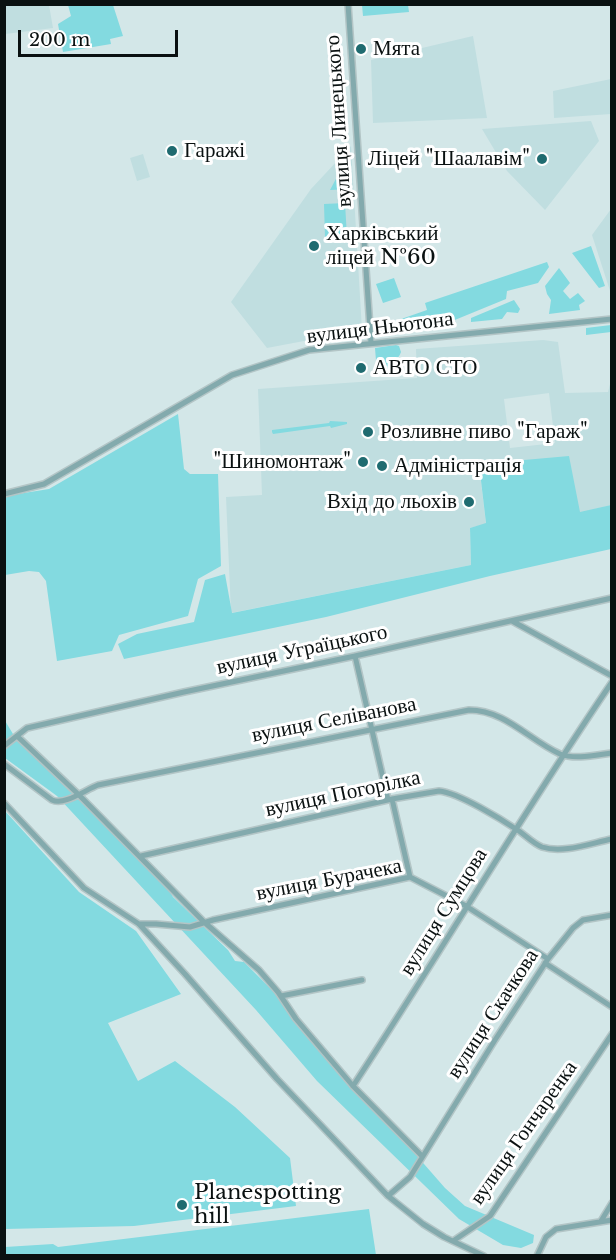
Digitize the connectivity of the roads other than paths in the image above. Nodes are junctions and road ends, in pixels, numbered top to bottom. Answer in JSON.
{"nodes":[{"id":1,"x":348,"y":4,"type":"edge"},
{"id":2,"x":612,"y":320,"type":"edge"},
{"id":3,"x":371,"y":343,"type":"junction"},
{"id":4,"x":4,"y":494,"type":"edge"},
{"id":5,"x":612,"y":598,"type":"edge"},
{"id":6,"x":512,"y":621,"type":"junction"},
{"id":7,"x":355,"y":656,"type":"junction"},
{"id":8,"x":612,"y":676,"type":"edge"},
{"id":9,"x":612,"y":682,"type":"edge"},
{"id":10,"x":370,"y":729,"type":"junction"},
{"id":11,"x":16,"y":736,"type":"junction"},
{"id":12,"x":4,"y":746,"type":"edge"},
{"id":13,"x":612,"y":753,"type":"edge"},
{"id":14,"x":562,"y":755,"type":"junction"},
{"id":15,"x":4,"y":764,"type":"edge"},
{"id":16,"x":78,"y":794,"type":"junction"},
{"id":17,"x":390,"y":800,"type":"junction"},
{"id":18,"x":4,"y":804,"type":"edge"},
{"id":19,"x":516,"y":829,"type":"junction"},
{"id":20,"x":612,"y":839,"type":"edge"},
{"id":21,"x":141,"y":856,"type":"junction"},
{"id":22,"x":410,"y":878,"type":"junction"},
{"id":23,"x":466,"y":906,"type":"junction"},
{"id":24,"x":612,"y":915,"type":"edge"},
{"id":25,"x":204,"y":922,"type":"junction"},
{"id":26,"x":139,"y":924,"type":"junction"},
{"id":27,"x":547,"y":961,"type":"junction"},
{"id":28,"x":362,"y":980,"type":"dead end"},
{"id":29,"x":281,"y":996,"type":"junction"},
{"id":30,"x":612,"y":1007,"type":"edge"},
{"id":31,"x":612,"y":1034,"type":"edge"},
{"id":32,"x":353,"y":1086,"type":"junction"},
{"id":33,"x":422,"y":1156,"type":"junction"},
{"id":34,"x":387,"y":1196,"type":"junction"},
{"id":35,"x":612,"y":1203,"type":"edge"},
{"id":36,"x":601,"y":1221,"type":"junction"},
{"id":37,"x":612,"y":1221,"type":"edge"},
{"id":38,"x":453,"y":1241,"type":"junction"},
{"id":39,"x":484,"y":1256,"type":"edge"},
{"id":40,"x":537,"y":1256,"type":"edge"}],
"edges":[{"from":1,"to":3,"type":"street","name":"вулиця Линецького"},
{"from":2,"to":3,"type":"street","name":"вулиця Ньютона"},
{"from":3,"to":4,"type":"street","name":"вулиця Ньютона"},
{"from":5,"to":6,"type":"street","name":"вулиця Уграїцького"},
{"from":6,"to":7,"type":"street","name":"вулиця Уграїцького"},
{"from":6,"to":8,"type":"street"},
{"from":7,"to":10,"type":"street"},
{"from":7,"to":11,"type":"street","name":"вулиця Уграїцького"},
{"from":9,"to":14,"type":"street","name":"вулиця Сумцова"},
{"from":10,"to":14,"type":"street","name":"вулиця Селіванова"},
{"from":10,"to":16,"type":"street","name":"вулиця Селіванова"},
{"from":10,"to":17,"type":"street"},
{"from":11,"to":12,"type":"street","name":"вулиця Уграїцького"},
{"from":11,"to":16,"type":"street"},
{"from":13,"to":14,"type":"street"},
{"from":14,"to":19,"type":"street","name":"вулиця Сумцова"},
{"from":15,"to":16,"type":"street","name":"вулиця Селіванова"},
{"from":16,"to":21,"type":"street"},
{"from":17,"to":19,"type":"street","name":"вулиця Погорілка"},
{"from":17,"to":21,"type":"street","name":"вулиця Погорілка"},
{"from":17,"to":22,"type":"street"},
{"from":18,"to":26,"type":"street"},
{"from":19,"to":20,"type":"street","name":"вулиця Погорілка"},
{"from":19,"to":23,"type":"street","name":"вулиця Сумцова"},
{"from":21,"to":25,"type":"street"},
{"from":22,"to":23,"type":"street","name":"вулиця Бурачека"},
{"from":22,"to":25,"type":"street","name":"вулиця Бурачека"},
{"from":23,"to":27,"type":"street","name":"вулиця Бурачека"},
{"from":23,"to":32,"type":"street","name":"вулиця Сумцова"},
{"from":24,"to":27,"type":"street","name":"вулиця Скачкова"},
{"from":25,"to":26,"type":"street","name":"вулиця Бурачека"},
{"from":25,"to":29,"type":"street"},
{"from":26,"to":34,"type":"street"},
{"from":27,"to":30,"type":"street","name":"вулиця Бурачека"},
{"from":27,"to":33,"type":"street","name":"вулиця Скачкова"},
{"from":28,"to":29,"type":"street"},
{"from":29,"to":32,"type":"street"},
{"from":31,"to":38,"type":"street","name":"вулиця Гончаренка"},
{"from":32,"to":33,"type":"street"},
{"from":33,"to":34,"type":"street","name":"вулиця Скачкова"},
{"from":34,"to":38,"type":"street"},
{"from":35,"to":36,"type":"street"},
{"from":36,"to":37,"type":"street"},
{"from":36,"to":40,"type":"street"},
{"from":38,"to":39,"type":"street"}]}
